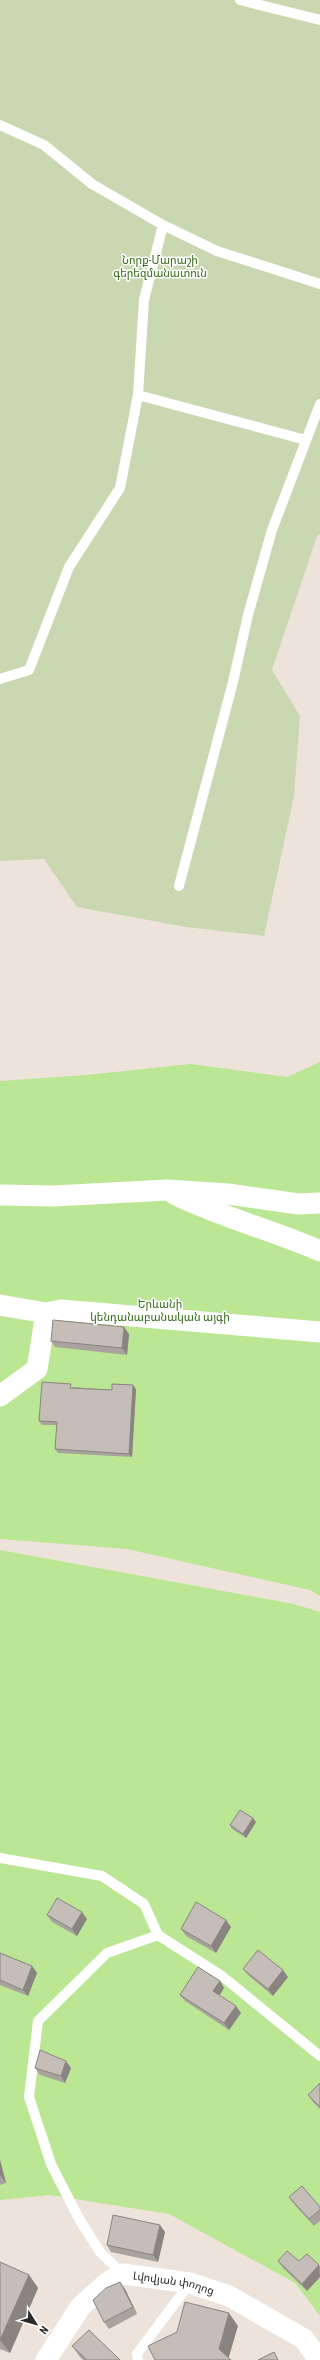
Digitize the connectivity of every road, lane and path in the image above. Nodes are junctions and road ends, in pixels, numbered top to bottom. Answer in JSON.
{"nodes":[{"id":1,"x":240,"y":0,"type":"edge"},
{"id":2,"x":320,"y":20,"type":"edge"},
{"id":3,"x":0,"y":125,"type":"edge"},
{"id":4,"x":163,"y":225,"type":"junction"},
{"id":5,"x":320,"y":284,"type":"edge"},
{"id":6,"x":138,"y":396,"type":"junction"},
{"id":7,"x":320,"y":404,"type":"edge"},
{"id":8,"x":306,"y":440,"type":"junction"},
{"id":9,"x":0,"y":679,"type":"edge"},
{"id":10,"x":179,"y":886,"type":"dead end"},
{"id":11,"x":167,"y":1190,"type":"junction"},
{"id":12,"x":0,"y":1195,"type":"edge"},
{"id":13,"x":320,"y":1203,"type":"edge"},
{"id":14,"x":320,"y":1251,"type":"edge"},
{"id":15,"x":0,"y":1305,"type":"edge"},
{"id":16,"x":46,"y":1313,"type":"junction"},
{"id":17,"x":320,"y":1332,"type":"edge"},
{"id":18,"x":0,"y":1396,"type":"edge"},
{"id":19,"x":0,"y":1858,"type":"edge"},
{"id":20,"x":158,"y":1935,"type":"junction"},
{"id":21,"x":320,"y":2056,"type":"edge"},
{"id":22,"x":123,"y":2274,"type":"junction"},
{"id":23,"x":190,"y":2283,"type":"junction"},
{"id":24,"x":46,"y":2360,"type":"edge"},
{"id":25,"x":138,"y":2360,"type":"edge"},
{"id":26,"x":319,"y":2360,"type":"edge"}],
"edges":[{"from":1,"to":2,"type":"lane"},
{"from":3,"to":4,"type":"lane"},
{"from":4,"to":5,"type":"lane"},
{"from":4,"to":6,"type":"lane"},
{"from":6,"to":8,"type":"lane"},
{"from":6,"to":9,"type":"lane"},
{"from":7,"to":8,"type":"lane"},
{"from":8,"to":10,"type":"lane"},
{"from":11,"to":12,"type":"street"},
{"from":11,"to":13,"type":"street"},
{"from":11,"to":14,"type":"street"},
{"from":15,"to":16,"type":"street"},
{"from":16,"to":17,"type":"street"},
{"from":16,"to":18,"type":"street"},
{"from":19,"to":20,"type":"lane"},
{"from":20,"to":21,"type":"lane"},
{"from":20,"to":22,"type":"lane"},
{"from":22,"to":23,"type":"street","name":"Լվովյան փողոց"},
{"from":22,"to":24,"type":"street","name":"Լվովյան փողոց"},
{"from":23,"to":25,"type":"lane"},
{"from":23,"to":26,"type":"street","name":"Լվովյան փողոց"}]}
